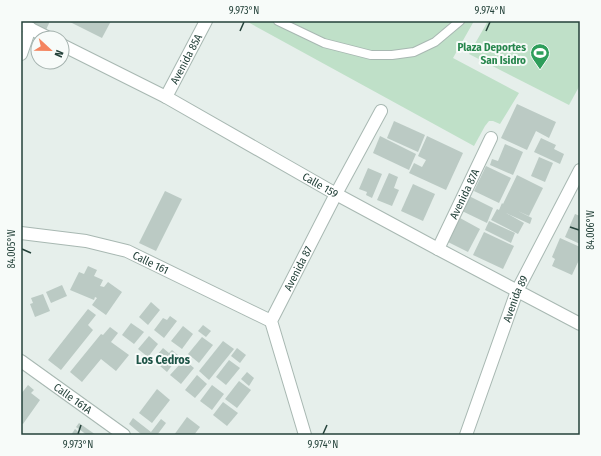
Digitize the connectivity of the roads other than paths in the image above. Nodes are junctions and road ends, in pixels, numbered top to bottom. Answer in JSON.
{"nodes":[{"id":1,"x":206,"y":21,"type":"edge"},
{"id":2,"x":278,"y":21,"type":"edge"},
{"id":3,"x":460,"y":21,"type":"edge"},
{"id":4,"x":25,"y":26,"type":"edge"},
{"id":5,"x":70,"y":49,"type":"edge"},
{"id":6,"x":21,"y":54,"type":"edge"},
{"id":7,"x":166,"y":97,"type":"junction"},
{"id":8,"x":380,"y":111,"type":"dead end"},
{"id":9,"x":491,"y":138,"type":"dead end"},
{"id":10,"x":580,"y":170,"type":"edge"},
{"id":11,"x":336,"y":194,"type":"junction"},
{"id":12,"x":21,"y":233,"type":"edge"},
{"id":13,"x":438,"y":250,"type":"junction"},
{"id":14,"x":517,"y":292,"type":"junction"},
{"id":15,"x":271,"y":321,"type":"junction"},
{"id":16,"x":580,"y":324,"type":"edge"},
{"id":17,"x":21,"y":361,"type":"edge"},
{"id":18,"x":124,"y":435,"type":"edge"},
{"id":19,"x":305,"y":435,"type":"edge"},
{"id":20,"x":466,"y":435,"type":"edge"}],
"edges":[{"from":1,"to":7,"type":"street","name":"Avenida 85A"},
{"from":2,"to":3,"type":"lane"},
{"from":4,"to":6,"type":"street"},
{"from":5,"to":7,"type":"street","name":"Calle 159"},
{"from":7,"to":11,"type":"street","name":"Calle 159"},
{"from":8,"to":11,"type":"street","name":"Avenida 87"},
{"from":9,"to":13,"type":"street","name":"Avenida 87A"},
{"from":10,"to":14,"type":"street","name":"Avenida 89"},
{"from":11,"to":13,"type":"street","name":"Calle 159"},
{"from":11,"to":15,"type":"street","name":"Avenida 87"},
{"from":12,"to":15,"type":"street","name":"Calle 161"},
{"from":13,"to":14,"type":"street","name":"Calle 159"},
{"from":14,"to":16,"type":"street","name":"Calle 159"},
{"from":14,"to":20,"type":"street","name":"Avenida 89"},
{"from":15,"to":19,"type":"street"},
{"from":17,"to":18,"type":"street","name":"Calle 161A"}]}
